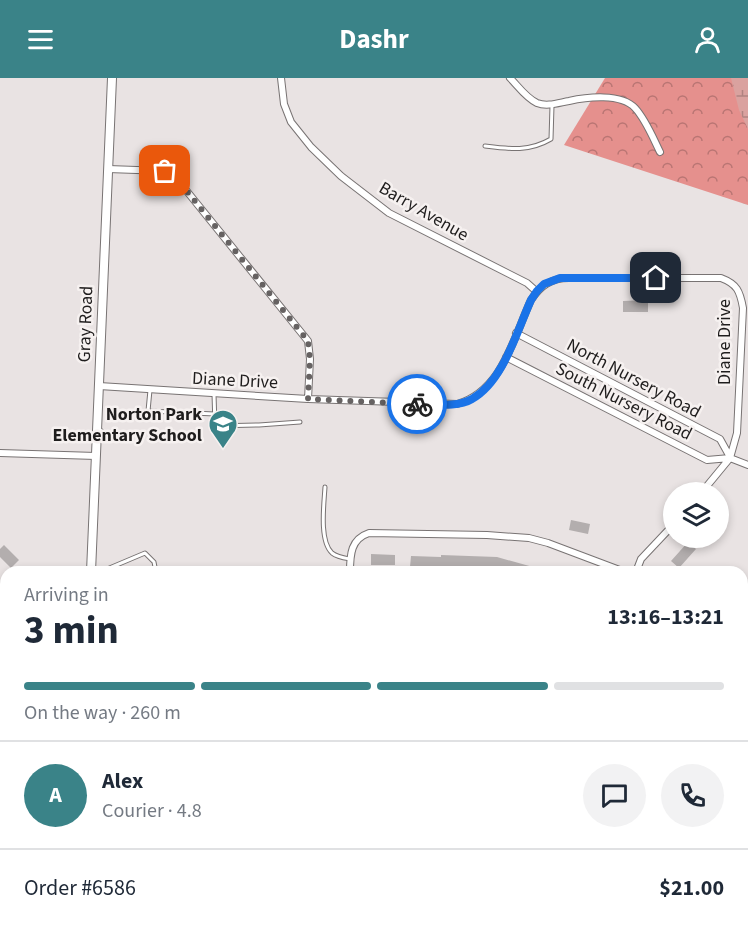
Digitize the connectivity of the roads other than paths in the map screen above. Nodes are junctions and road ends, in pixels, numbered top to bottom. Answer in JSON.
{"nodes":[{"id":1,"x":112,"y":78,"type":"edge"},
{"id":2,"x":281,"y":78,"type":"edge"},
{"id":3,"x":510,"y":78,"type":"edge"},
{"id":4,"x":552,"y":104,"type":"junction"},
{"id":5,"x":485,"y":146,"type":"dead end"},
{"id":6,"x":660,"y":152,"type":"dead end"},
{"id":7,"x":108,"y":169,"type":"junction"},
{"id":8,"x":537,"y":291,"type":"junction"},
{"id":9,"x":516,"y":333,"type":"junction"},
{"id":10,"x":506,"y":357,"type":"junction"},
{"id":11,"x":99,"y":386,"type":"junction"},
{"id":12,"x":150,"y":390,"type":"junction"},
{"id":13,"x":214,"y":394,"type":"junction"},
{"id":14,"x":308,"y":399,"type":"junction"},
{"id":15,"x":215,"y":414,"type":"junction"},
{"id":16,"x":300,"y":422,"type":"dead end"},
{"id":17,"x":0,"y":453,"type":"edge"},
{"id":18,"x":96,"y":456,"type":"junction"},
{"id":19,"x":730,"y":458,"type":"junction"},
{"id":20,"x":748,"y":465,"type":"edge"},
{"id":21,"x":710,"y":482,"type":"edge"},
{"id":22,"x":325,"y":487,"type":"dead end"},
{"id":23,"x":663,"y":536,"type":"edge"},
{"id":24,"x":350,"y":560,"type":"junction"},
{"id":25,"x":91,"y":566,"type":"edge"},
{"id":26,"x":114,"y":566,"type":"edge"},
{"id":27,"x":155,"y":566,"type":"edge"},
{"id":28,"x":350,"y":566,"type":"edge"},
{"id":29,"x":610,"y":566,"type":"edge"},
{"id":30,"x":638,"y":566,"type":"edge"}],
"edges":[{"from":1,"to":7,"type":"street","name":"Gray Road"},
{"from":2,"to":8,"type":"street","name":"Barry Avenue"},
{"from":3,"to":4,"type":"street"},
{"from":4,"to":5,"type":"lane"},
{"from":4,"to":6,"type":"street"},
{"from":7,"to":11,"type":"street","name":"Gray Road"},
{"from":7,"to":14,"type":"street"},
{"from":8,"to":9,"type":"street","name":"Diane Drive"},
{"from":8,"to":19,"type":"street","name":"Diane Drive"},
{"from":9,"to":10,"type":"street","name":"Diane Drive"},
{"from":9,"to":19,"type":"street","name":"North Nursery Road"},
{"from":10,"to":14,"type":"street","name":"Diane Drive"},
{"from":10,"to":19,"type":"street","name":"South Nursery Road"},
{"from":11,"to":12,"type":"street","name":"Diane Drive"},
{"from":11,"to":18,"type":"street","name":"Gray Road"},
{"from":12,"to":13,"type":"street","name":"Diane Drive"},
{"from":12,"to":15,"type":"lane"},
{"from":13,"to":14,"type":"street","name":"Diane Drive"},
{"from":13,"to":15,"type":"lane"},
{"from":15,"to":16,"type":"lane"},
{"from":17,"to":18,"type":"street"},
{"from":18,"to":25,"type":"street","name":"Gray Road"},
{"from":19,"to":20,"type":"street"},
{"from":19,"to":21,"type":"street"},
{"from":22,"to":24,"type":"lane"},
{"from":23,"to":30,"type":"street"},
{"from":24,"to":28,"type":"street"},
{"from":24,"to":29,"type":"street"},
{"from":26,"to":27,"type":"lane"}]}
